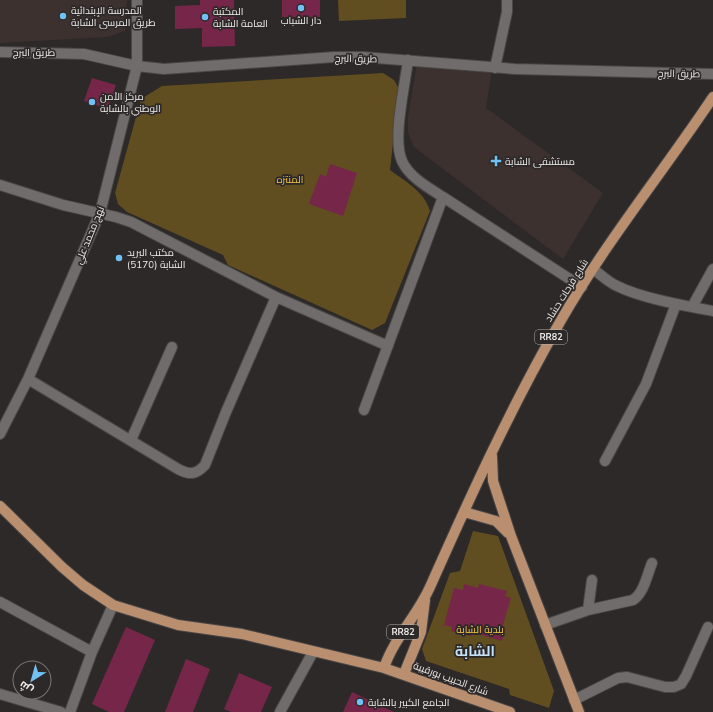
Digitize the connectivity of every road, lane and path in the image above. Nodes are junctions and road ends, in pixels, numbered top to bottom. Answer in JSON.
{"nodes":[{"id":1,"x":136,"y":0,"type":"edge"},
{"id":2,"x":507,"y":0,"type":"edge"},
{"id":3,"x":0,"y":52,"type":"edge"},
{"id":4,"x":408,"y":60,"type":"junction"},
{"id":5,"x":137,"y":66,"type":"junction"},
{"id":6,"x":495,"y":68,"type":"junction"},
{"id":7,"x":713,"y":74,"type":"edge"},
{"id":8,"x":713,"y":97,"type":"edge"},
{"id":9,"x":0,"y":185,"type":"edge"},
{"id":10,"x":443,"y":197,"type":"junction"},
{"id":11,"x":100,"y":213,"type":"junction"},
{"id":12,"x":593,"y":269,"type":"junction"},
{"id":13,"x":713,"y":269,"type":"edge"},
{"id":14,"x":582,"y":287,"type":"junction"},
{"id":15,"x":276,"y":297,"type":"junction"},
{"id":16,"x":676,"y":304,"type":"junction"},
{"id":17,"x":692,"y":307,"type":"junction"},
{"id":18,"x":713,"y":311,"type":"edge"},
{"id":19,"x":388,"y":346,"type":"junction"},
{"id":20,"x":172,"y":347,"type":"dead end"},
{"id":21,"x":28,"y":379,"type":"junction"},
{"id":22,"x":364,"y":410,"type":"dead end"},
{"id":23,"x":0,"y":434,"type":"edge"},
{"id":24,"x":131,"y":440,"type":"junction"},
{"id":25,"x":492,"y":452,"type":"junction"},
{"id":26,"x":605,"y":461,"type":"dead end"},
{"id":27,"x":1,"y":509,"type":"edge"},
{"id":28,"x":464,"y":512,"type":"junction"},
{"id":29,"x":510,"y":536,"type":"junction"},
{"id":30,"x":652,"y":563,"type":"dead end"},
{"id":31,"x":592,"y":580,"type":"dead end"},
{"id":32,"x":425,"y":598,"type":"junction"},
{"id":33,"x":0,"y":602,"type":"edge"},
{"id":34,"x":114,"y":605,"type":"junction"},
{"id":35,"x":588,"y":610,"type":"junction"},
{"id":36,"x":545,"y":624,"type":"junction"},
{"id":37,"x":708,"y":627,"type":"dead end"},
{"id":38,"x":92,"y":652,"type":"junction"},
{"id":39,"x":313,"y":652,"type":"junction"},
{"id":40,"x":384,"y":668,"type":"junction"},
{"id":41,"x":404,"y":674,"type":"junction"},
{"id":42,"x":0,"y":694,"type":"edge"},
{"id":43,"x":576,"y":707,"type":"edge"},
{"id":44,"x":61,"y":712,"type":"edge"},
{"id":45,"x":70,"y":712,"type":"edge"},
{"id":46,"x":280,"y":712,"type":"edge"},
{"id":47,"x":510,"y":712,"type":"edge"}],
"edges":[{"from":1,"to":5,"type":"street","name":"نهج محمد علي"},
{"from":2,"to":6,"type":"street"},
{"from":3,"to":5,"type":"street","name":"طريق البرج"},
{"from":4,"to":5,"type":"street","name":"طريق البرج"},
{"from":4,"to":6,"type":"street","name":"طريق البرج"},
{"from":4,"to":10,"type":"street"},
{"from":5,"to":11,"type":"street","name":"نهج محمد علي"},
{"from":6,"to":7,"type":"street","name":"طريق البرج"},
{"from":8,"to":12,"type":"main road","name":"شارع فرحات حشاد","number":"RR82"},
{"from":9,"to":11,"type":"street"},
{"from":10,"to":14,"type":"street"},
{"from":10,"to":19,"type":"street"},
{"from":11,"to":15,"type":"street"},
{"from":11,"to":21,"type":"street","name":"نهج محمد علي"},
{"from":12,"to":14,"type":"main road","name":"شارع فرحات حشاد","number":"RR82"},
{"from":12,"to":16,"type":"street"},
{"from":13,"to":17,"type":"street"},
{"from":14,"to":25,"type":"main road","name":"شارع فرحات حشاد","number":"RR82"},
{"from":15,"to":19,"type":"street"},
{"from":15,"to":24,"type":"street"},
{"from":16,"to":17,"type":"street"},
{"from":16,"to":26,"type":"street"},
{"from":17,"to":18,"type":"street"},
{"from":19,"to":22,"type":"street"},
{"from":20,"to":24,"type":"street"},
{"from":21,"to":23,"type":"street","name":"نهج محمد علي"},
{"from":21,"to":24,"type":"street"},
{"from":25,"to":28,"type":"main road","name":"شارع فرحات حشاد","number":"RR82"},
{"from":25,"to":29,"type":"main road"},
{"from":27,"to":34,"type":"main road","name":"شارع الحبيب بورقيبة"},
{"from":28,"to":29,"type":"main road"},
{"from":28,"to":32,"type":"main road","name":"شارع فرحات حشاد","number":"RR82"},
{"from":29,"to":36,"type":"main road"},
{"from":30,"to":35,"type":"street"},
{"from":31,"to":35,"type":"street"},
{"from":32,"to":40,"type":"main road","name":"شارع فرحات حشاد","number":"RR82"},
{"from":32,"to":41,"type":"main road","name":"شارع فرحات حشاد","number":"RR82"},
{"from":33,"to":38,"type":"street"},
{"from":34,"to":38,"type":"street"},
{"from":34,"to":39,"type":"main road","name":"شارع الحبيب بورقيبة"},
{"from":35,"to":36,"type":"street"},
{"from":36,"to":43,"type":"main road"},
{"from":37,"to":43,"type":"street"},
{"from":38,"to":45,"type":"street"},
{"from":39,"to":40,"type":"main road","name":"شارع الحبيب بورقيبة"},
{"from":39,"to":46,"type":"street"},
{"from":40,"to":41,"type":"main road","name":"شارع الحبيب بورقيبة"},
{"from":41,"to":47,"type":"main road","name":"شارع الحبيب بورقيبة"},
{"from":42,"to":44,"type":"street"}]}
